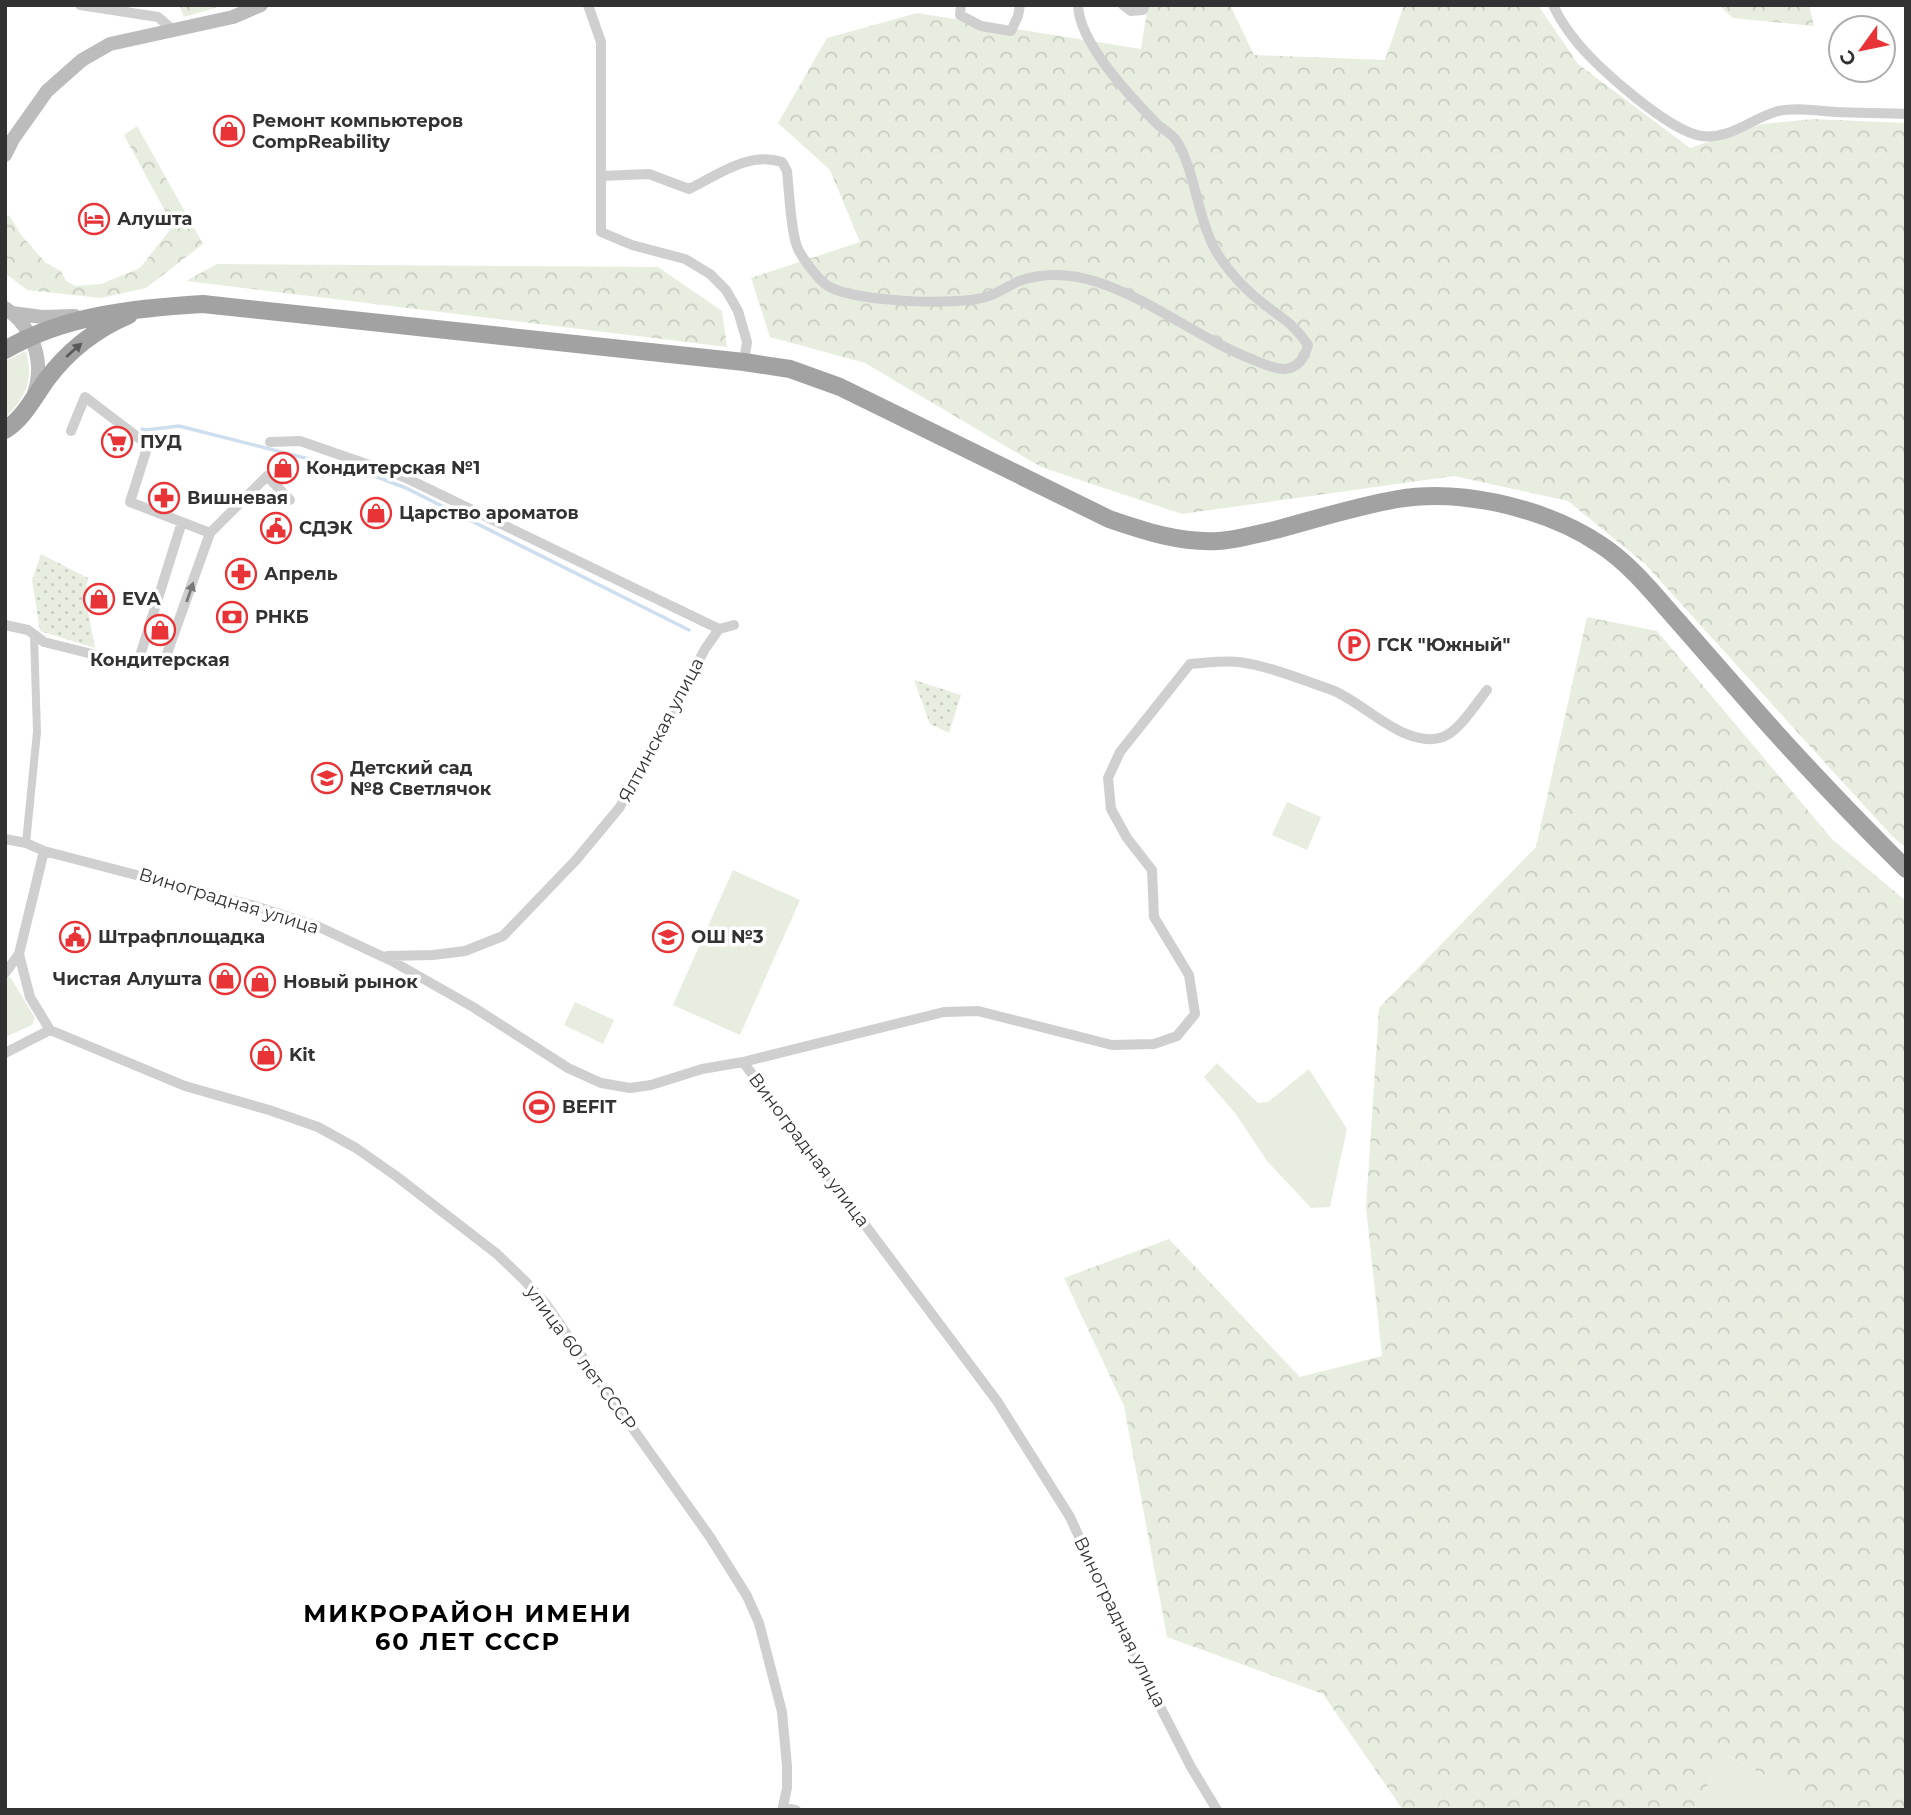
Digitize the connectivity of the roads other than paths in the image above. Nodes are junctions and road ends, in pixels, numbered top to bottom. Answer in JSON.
{"nodes":[{"id":1,"x":80,"y":5,"type":"edge"},
{"id":2,"x":261,"y":5,"type":"edge"},
{"id":3,"x":587,"y":5,"type":"edge"},
{"id":4,"x":961,"y":5,"type":"edge"},
{"id":5,"x":1020,"y":5,"type":"edge"},
{"id":6,"x":1078,"y":5,"type":"edge"},
{"id":7,"x":1123,"y":5,"type":"edge"},
{"id":8,"x":1144,"y":5,"type":"edge"},
{"id":9,"x":1553,"y":5,"type":"edge"},
{"id":10,"x":173,"y":30,"type":"junction"},
{"id":11,"x":1906,"y":114,"type":"edge"},
{"id":12,"x":5,"y":155,"type":"edge"},
{"id":13,"x":601,"y":176,"type":"junction"},
{"id":14,"x":166,"y":306,"type":"junction"},
{"id":15,"x":8,"y":311,"type":"edge"},
{"id":16,"x":98,"y":315,"type":"junction"},
{"id":17,"x":31,"y":336,"type":"junction"},
{"id":18,"x":5,"y":350,"type":"edge"},
{"id":19,"x":744,"y":362,"type":"junction"},
{"id":20,"x":31,"y":403,"type":"junction"},
{"id":21,"x":5,"y":430,"type":"edge"},
{"id":22,"x":71,"y":431,"type":"dead end"},
{"id":23,"x":270,"y":442,"type":"dead end"},
{"id":24,"x":290,"y":500,"type":"dead end"},
{"id":25,"x":182,"y":522,"type":"junction"},
{"id":26,"x":210,"y":533,"type":"junction"},
{"id":27,"x":5,"y":625,"type":"edge"},
{"id":28,"x":734,"y":625,"type":"dead end"},
{"id":29,"x":719,"y":629,"type":"junction"},
{"id":30,"x":31,"y":633,"type":"junction"},
{"id":31,"x":138,"y":662,"type":"junction"},
{"id":32,"x":1487,"y":690,"type":"dead end"},
{"id":33,"x":5,"y":839,"type":"edge"},
{"id":34,"x":26,"y":843,"type":"junction"},
{"id":35,"x":44,"y":851,"type":"junction"},
{"id":36,"x":1906,"y":869,"type":"edge"},
{"id":37,"x":19,"y":954,"type":"junction"},
{"id":38,"x":382,"y":956,"type":"junction"},
{"id":39,"x":5,"y":973,"type":"edge"},
{"id":40,"x":50,"y":1030,"type":"junction"},
{"id":41,"x":5,"y":1053,"type":"edge"},
{"id":42,"x":743,"y":1062,"type":"junction"},
{"id":43,"x":783,"y":1809,"type":"edge"},
{"id":44,"x":796,"y":1810,"type":"edge"},
{"id":45,"x":1217,"y":1810,"type":"edge"}],
"edges":[{"from":1,"to":10,"type":"street"},
{"from":2,"to":10,"type":"main road"},
{"from":3,"to":13,"type":"street"},
{"from":4,"to":5,"type":"street"},
{"from":6,"to":13,"type":"street"},
{"from":7,"to":8,"type":"street"},
{"from":9,"to":11,"type":"street"},
{"from":10,"to":12,"type":"main road"},
{"from":13,"to":19,"type":"street"},
{"from":14,"to":16,"type":"highway"},
{"from":14,"to":19,"type":"highway"},
{"from":20,"to":14,"type":"highway","one_way":true},
{"from":15,"to":16,"type":"main road"},
{"from":15,"to":17,"type":"main road"},
{"from":16,"to":17,"type":"highway"},
{"from":17,"to":18,"type":"highway"},
{"from":17,"to":20,"type":"main road"},
{"from":19,"to":36,"type":"highway"},
{"from":20,"to":21,"type":"highway"},
{"from":22,"to":25,"type":"street"},
{"from":23,"to":29,"type":"street"},
{"from":24,"to":26,"type":"street"},
{"from":25,"to":26,"type":"street"},
{"from":25,"to":31,"type":"street"},
{"from":31,"to":26,"type":"street","one_way":true},
{"from":27,"to":30,"type":"street"},
{"from":28,"to":29,"type":"street"},
{"from":29,"to":38,"type":"street","name":"Ялтинская улица"},
{"from":30,"to":31,"type":"street"},
{"from":30,"to":34,"type":"street"},
{"from":32,"to":42,"type":"street"},
{"from":33,"to":34,"type":"street","name":"Виноградная улица"},
{"from":34,"to":35,"type":"street","name":"Виноградная улица"},
{"from":35,"to":37,"type":"street"},
{"from":35,"to":38,"type":"street","name":"Виноградная улица"},
{"from":37,"to":39,"type":"street"},
{"from":37,"to":40,"type":"street"},
{"from":38,"to":42,"type":"street","name":"Виноградная улица"},
{"from":40,"to":41,"type":"street"},
{"from":40,"to":43,"type":"street","name":"улица 60 лет СССР"},
{"from":42,"to":45,"type":"street","name":"Виноградная улица"},
{"from":43,"to":44,"type":"street","name":"улица 60 лет СССР"}]}
